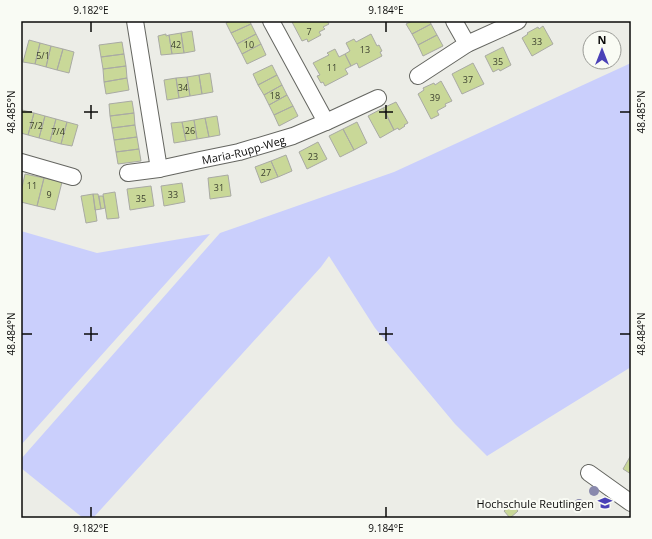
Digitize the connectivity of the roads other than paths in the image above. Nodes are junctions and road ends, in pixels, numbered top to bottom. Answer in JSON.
{"nodes":[{"id":1,"x":135,"y":21,"type":"edge"},
{"id":2,"x":271,"y":21,"type":"edge"},
{"id":3,"x":454,"y":21,"type":"edge"},
{"id":4,"x":518,"y":21,"type":"edge"},
{"id":5,"x":467,"y":44,"type":"junction"},
{"id":6,"x":418,"y":76,"type":"dead end"},
{"id":7,"x":378,"y":98,"type":"dead end"},
{"id":8,"x":326,"y":122,"type":"junction"},
{"id":9,"x":21,"y":162,"type":"edge"},
{"id":10,"x":159,"y":169,"type":"junction"},
{"id":11,"x":128,"y":173,"type":"dead end"},
{"id":12,"x":73,"y":177,"type":"dead end"},
{"id":13,"x":589,"y":473,"type":"dead end"},
{"id":14,"x":631,"y":503,"type":"edge"}],
"edges":[{"from":1,"to":10,"type":"street"},
{"from":2,"to":8,"type":"street"},
{"from":3,"to":5,"type":"street"},
{"from":4,"to":5,"type":"street"},
{"from":5,"to":6,"type":"street"},
{"from":7,"to":8,"type":"street","name":"Maria-Rupp-Weg"},
{"from":8,"to":10,"type":"street","name":"Maria-Rupp-Weg"},
{"from":9,"to":12,"type":"street"},
{"from":10,"to":11,"type":"street","name":"Maria-Rupp-Weg"},
{"from":13,"to":14,"type":"street"}]}
